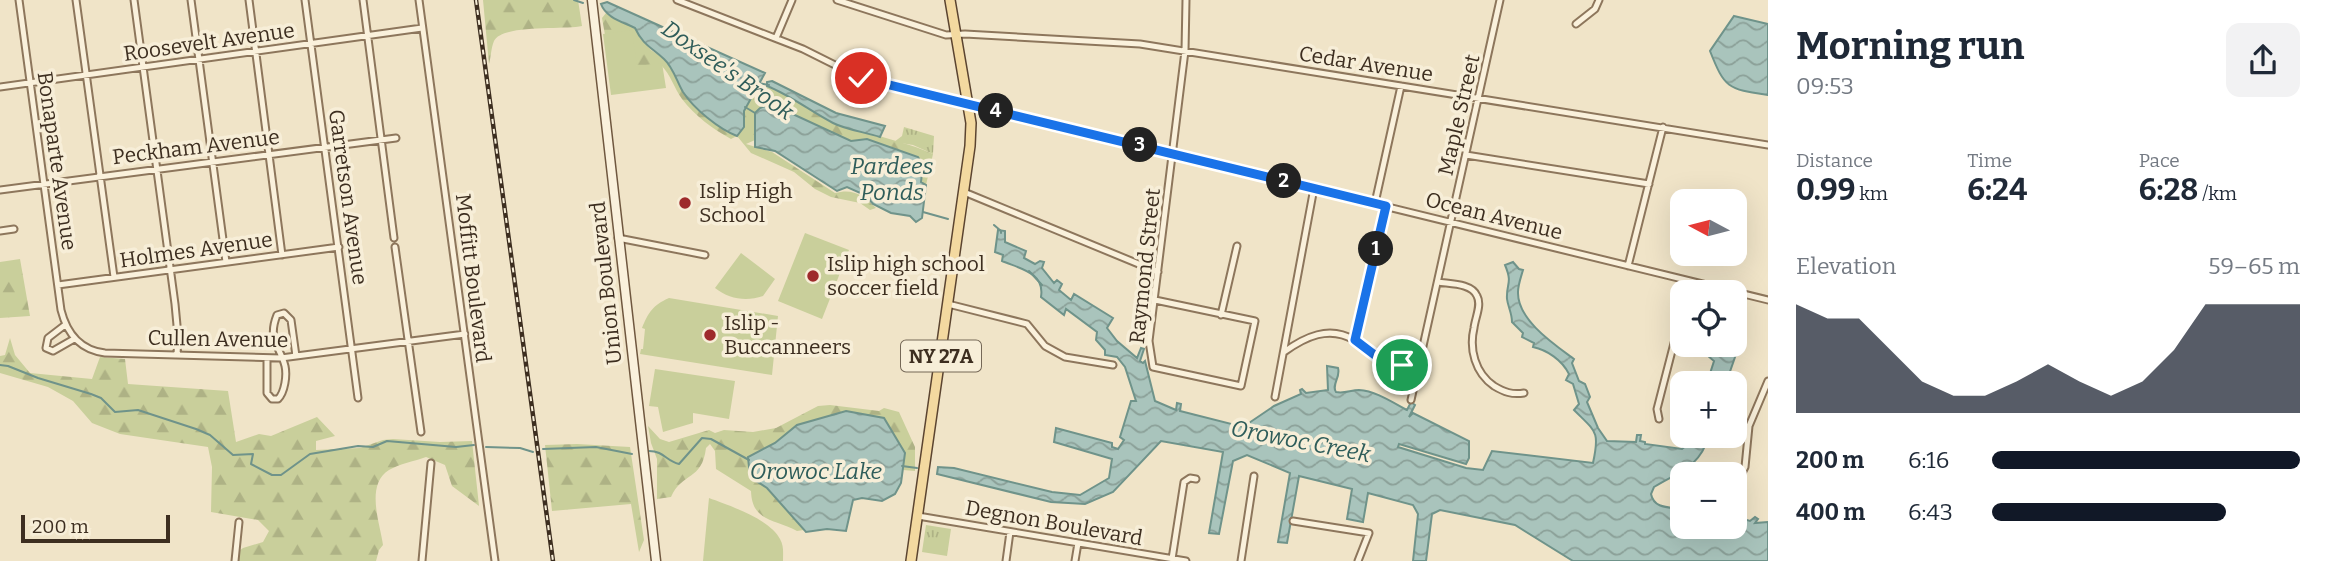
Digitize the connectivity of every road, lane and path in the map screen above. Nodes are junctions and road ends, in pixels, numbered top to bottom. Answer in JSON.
{"nodes":[{"id":1,"x":19,"y":0,"type":"edge"},
{"id":2,"x":76,"y":0,"type":"edge"},
{"id":3,"x":134,"y":0,"type":"edge"},
{"id":4,"x":191,"y":0,"type":"edge"},
{"id":5,"x":249,"y":0,"type":"edge"},
{"id":6,"x":305,"y":0,"type":"edge"},
{"id":7,"x":363,"y":0,"type":"edge"},
{"id":8,"x":419,"y":0,"type":"edge"},
{"id":9,"x":592,"y":0,"type":"edge"},
{"id":10,"x":677,"y":0,"type":"edge"},
{"id":11,"x":792,"y":0,"type":"edge"},
{"id":12,"x":837,"y":0,"type":"edge"},
{"id":13,"x":950,"y":0,"type":"edge"},
{"id":14,"x":1186,"y":0,"type":"edge"},
{"id":15,"x":1501,"y":0,"type":"edge"},
{"id":16,"x":1599,"y":0,"type":"edge"},
{"id":17,"x":1576,"y":24,"type":"dead end"},
{"id":18,"x":422,"y":28,"type":"junction"},
{"id":19,"x":956,"y":35,"type":"junction"},
{"id":20,"x":368,"y":37,"type":"junction"},
{"id":21,"x":776,"y":38,"type":"junction"},
{"id":22,"x":312,"y":45,"type":"junction"},
{"id":23,"x":1185,"y":51,"type":"junction"},
{"id":24,"x":256,"y":52,"type":"junction"},
{"id":25,"x":199,"y":59,"type":"junction"},
{"id":26,"x":143,"y":67,"type":"junction"},
{"id":27,"x":86,"y":75,"type":"junction"},
{"id":28,"x":31,"y":83,"type":"junction"},
{"id":29,"x":1401,"y":86,"type":"junction"},
{"id":30,"x":0,"y":88,"type":"edge"},
{"id":31,"x":1478,"y":99,"type":"junction"},
{"id":32,"x":968,"y":102,"type":"junction"},
{"id":33,"x":1662,"y":127,"type":"junction"},
{"id":34,"x":396,"y":138,"type":"dead end"},
{"id":35,"x":382,"y":139,"type":"junction"},
{"id":36,"x":1768,"y":145,"type":"edge"},
{"id":37,"x":326,"y":146,"type":"junction"},
{"id":38,"x":1173,"y":153,"type":"junction"},
{"id":39,"x":269,"y":154,"type":"junction"},
{"id":40,"x":1466,"y":155,"type":"junction"},
{"id":41,"x":213,"y":161,"type":"junction"},
{"id":42,"x":156,"y":169,"type":"junction"},
{"id":43,"x":100,"y":176,"type":"junction"},
{"id":44,"x":44,"y":183,"type":"junction"},
{"id":45,"x":1649,"y":184,"type":"junction"},
{"id":46,"x":1314,"y":188,"type":"junction"},
{"id":47,"x":0,"y":190,"type":"edge"},
{"id":48,"x":964,"y":192,"type":"junction"},
{"id":49,"x":1376,"y":203,"type":"junction"},
{"id":50,"x":1386,"y":206,"type":"junction"},
{"id":51,"x":1451,"y":222,"type":"junction"},
{"id":52,"x":14,"y":229,"type":"dead end"},
{"id":53,"x":0,"y":231,"type":"edge"},
{"id":54,"x":394,"y":238,"type":"dead end"},
{"id":55,"x":618,"y":238,"type":"junction"},
{"id":56,"x":1237,"y":246,"type":"dead end"},
{"id":57,"x":339,"y":247,"type":"junction"},
{"id":58,"x":395,"y":247,"type":"dead end"},
{"id":59,"x":282,"y":255,"type":"junction"},
{"id":60,"x":705,"y":255,"type":"dead end"},
{"id":61,"x":226,"y":262,"type":"junction"},
{"id":62,"x":1628,"y":266,"type":"junction"},
{"id":63,"x":170,"y":269,"type":"junction"},
{"id":64,"x":1158,"y":272,"type":"junction"},
{"id":65,"x":114,"y":277,"type":"junction"},
{"id":66,"x":1686,"y":280,"type":"edge"},
{"id":67,"x":1438,"y":282,"type":"junction"},
{"id":68,"x":58,"y":285,"type":"junction"},
{"id":69,"x":1747,"y":295,"type":"edge"},
{"id":70,"x":1155,"y":300,"type":"junction"},
{"id":71,"x":1768,"y":300,"type":"edge"},
{"id":72,"x":948,"y":304,"type":"junction"},
{"id":73,"x":1221,"y":315,"type":"junction"},
{"id":74,"x":65,"y":325,"type":"junction"},
{"id":75,"x":465,"y":334,"type":"junction"},
{"id":76,"x":74,"y":339,"type":"junction"},
{"id":77,"x":1355,"y":340,"type":"junction"},
{"id":78,"x":410,"y":341,"type":"junction"},
{"id":79,"x":353,"y":349,"type":"junction"},
{"id":80,"x":1284,"y":352,"type":"junction"},
{"id":81,"x":177,"y":355,"type":"junction"},
{"id":82,"x":296,"y":356,"type":"junction"},
{"id":83,"x":1670,"y":357,"type":"edge"},
{"id":84,"x":267,"y":358,"type":"junction"},
{"id":85,"x":281,"y":358,"type":"junction"},
{"id":86,"x":1113,"y":365,"type":"dead end"},
{"id":87,"x":1418,"y":367,"type":"junction"},
{"id":88,"x":1768,"y":381,"type":"edge"},
{"id":89,"x":1524,"y":393,"type":"dead end"},
{"id":90,"x":1275,"y":397,"type":"dead end"},
{"id":91,"x":358,"y":398,"type":"dead end"},
{"id":92,"x":1411,"y":400,"type":"dead end"},
{"id":93,"x":1660,"y":419,"type":"dead end"},
{"id":94,"x":421,"y":432,"type":"dead end"},
{"id":95,"x":1745,"y":462,"type":"edge"},
{"id":96,"x":430,"y":463,"type":"dead end"},
{"id":97,"x":1254,"y":476,"type":"dead end"},
{"id":98,"x":1196,"y":479,"type":"dead end"},
{"id":99,"x":918,"y":516,"type":"junction"},
{"id":100,"x":1293,"y":521,"type":"dead end"},
{"id":101,"x":239,"y":522,"type":"dead end"},
{"id":102,"x":1010,"y":532,"type":"junction"},
{"id":103,"x":1078,"y":543,"type":"junction"},
{"id":104,"x":1134,"y":552,"type":"junction"},
{"id":105,"x":1172,"y":559,"type":"junction"},
{"id":106,"x":235,"y":561,"type":"edge"},
{"id":107,"x":422,"y":561,"type":"edge"},
{"id":108,"x":495,"y":561,"type":"edge"},
{"id":109,"x":656,"y":561,"type":"edge"},
{"id":110,"x":911,"y":561,"type":"edge"},
{"id":111,"x":1006,"y":561,"type":"edge"},
{"id":112,"x":1075,"y":561,"type":"edge"},
{"id":113,"x":1133,"y":561,"type":"edge"},
{"id":114,"x":1186,"y":561,"type":"edge"},
{"id":115,"x":1241,"y":561,"type":"edge"},
{"id":116,"x":1358,"y":561,"type":"edge"}],
"edges":[{"from":1,"to":28,"type":"street","name":"Bonaparte Avenue"},
{"from":2,"to":27,"type":"street"},
{"from":3,"to":26,"type":"street"},
{"from":4,"to":25,"type":"street"},
{"from":5,"to":24,"type":"street"},
{"from":6,"to":22,"type":"street","name":"Garretson Avenue"},
{"from":7,"to":20,"type":"street"},
{"from":8,"to":18,"type":"street","name":"Moffitt Boulevard"},
{"from":9,"to":55,"type":"main road","name":"Union Boulevard"},
{"from":10,"to":21,"type":"street","name":"Ocean Avenue"},
{"from":11,"to":21,"type":"street"},
{"from":12,"to":19,"type":"street","name":"Cedar Avenue"},
{"from":13,"to":19,"type":"main road","number":"NY 27A"},
{"from":14,"to":23,"type":"street","name":"Raymond Street"},
{"from":15,"to":31,"type":"street","name":"Maple Street"},
{"from":16,"to":17,"type":"street"},
{"from":18,"to":20,"type":"street","name":"Roosevelt Avenue"},
{"from":18,"to":75,"type":"street","name":"Moffitt Boulevard"},
{"from":19,"to":23,"type":"street","name":"Cedar Avenue"},
{"from":19,"to":32,"type":"main road","number":"NY 27A"},
{"from":20,"to":22,"type":"street","name":"Roosevelt Avenue"},
{"from":20,"to":35,"type":"street"},
{"from":21,"to":32,"type":"street","name":"Ocean Avenue"},
{"from":22,"to":24,"type":"street","name":"Roosevelt Avenue"},
{"from":22,"to":37,"type":"street","name":"Garretson Avenue"},
{"from":23,"to":29,"type":"street","name":"Cedar Avenue"},
{"from":23,"to":38,"type":"street","name":"Raymond Street"},
{"from":24,"to":25,"type":"street","name":"Roosevelt Avenue"},
{"from":24,"to":39,"type":"street"},
{"from":25,"to":26,"type":"street","name":"Roosevelt Avenue"},
{"from":25,"to":41,"type":"street"},
{"from":26,"to":27,"type":"street","name":"Roosevelt Avenue"},
{"from":26,"to":42,"type":"street"},
{"from":27,"to":28,"type":"street","name":"Roosevelt Avenue"},
{"from":27,"to":43,"type":"street"},
{"from":28,"to":30,"type":"street","name":"Roosevelt Avenue"},
{"from":28,"to":44,"type":"street","name":"Bonaparte Avenue"},
{"from":29,"to":31,"type":"street","name":"Cedar Avenue"},
{"from":29,"to":49,"type":"street"},
{"from":31,"to":33,"type":"street","name":"Cedar Avenue"},
{"from":31,"to":40,"type":"street","name":"Maple Street"},
{"from":32,"to":38,"type":"street","name":"Ocean Avenue"},
{"from":32,"to":48,"type":"main road","number":"NY 27A"},
{"from":33,"to":36,"type":"street","name":"Cedar Avenue"},
{"from":33,"to":45,"type":"street"},
{"from":34,"to":35,"type":"street","name":"Peckham Avenue"},
{"from":35,"to":37,"type":"street","name":"Peckham Avenue"},
{"from":35,"to":54,"type":"street"},
{"from":37,"to":39,"type":"street","name":"Peckham Avenue"},
{"from":37,"to":57,"type":"street","name":"Garretson Avenue"},
{"from":38,"to":46,"type":"street","name":"Ocean Avenue"},
{"from":38,"to":64,"type":"street","name":"Raymond Street"},
{"from":39,"to":41,"type":"street","name":"Peckham Avenue"},
{"from":39,"to":59,"type":"street"},
{"from":40,"to":45,"type":"street"},
{"from":40,"to":51,"type":"street","name":"Maple Street"},
{"from":41,"to":42,"type":"street","name":"Peckham Avenue"},
{"from":41,"to":61,"type":"street"},
{"from":42,"to":43,"type":"street","name":"Peckham Avenue"},
{"from":42,"to":63,"type":"street"},
{"from":43,"to":44,"type":"street","name":"Peckham Avenue"},
{"from":43,"to":65,"type":"street"},
{"from":44,"to":47,"type":"street","name":"Peckham Avenue"},
{"from":44,"to":68,"type":"street","name":"Bonaparte Avenue"},
{"from":45,"to":62,"type":"street"},
{"from":46,"to":49,"type":"street","name":"Ocean Avenue"},
{"from":46,"to":80,"type":"street"},
{"from":48,"to":64,"type":"street"},
{"from":48,"to":72,"type":"main road","number":"NY 27A"},
{"from":49,"to":50,"type":"street","name":"Ocean Avenue"},
{"from":50,"to":51,"type":"street","name":"Ocean Avenue"},
{"from":50,"to":77,"type":"street"},
{"from":51,"to":62,"type":"street","name":"Ocean Avenue"},
{"from":51,"to":67,"type":"street","name":"Maple Street"},
{"from":52,"to":53,"type":"street"},
{"from":55,"to":60,"type":"street"},
{"from":55,"to":109,"type":"main road","name":"Union Boulevard"},
{"from":56,"to":73,"type":"street"},
{"from":57,"to":59,"type":"street","name":"Holmes Avenue"},
{"from":57,"to":79,"type":"street","name":"Garretson Avenue"},
{"from":58,"to":78,"type":"street"},
{"from":59,"to":61,"type":"street","name":"Holmes Avenue"},
{"from":61,"to":63,"type":"street","name":"Holmes Avenue"},
{"from":62,"to":66,"type":"street","name":"Ocean Avenue"},
{"from":63,"to":65,"type":"street","name":"Holmes Avenue"},
{"from":63,"to":81,"type":"street"},
{"from":64,"to":70,"type":"street","name":"Raymond Street"},
{"from":65,"to":68,"type":"street","name":"Holmes Avenue"},
{"from":67,"to":87,"type":"street","name":"Maple Street"},
{"from":67,"to":89,"type":"street"},
{"from":68,"to":74,"type":"street","name":"Bonaparte Avenue"},
{"from":69,"to":71,"type":"street","name":"Ocean Avenue"},
{"from":70,"to":73,"type":"street"},
{"from":70,"to":73,"type":"street","name":"Raymond Street"},
{"from":72,"to":86,"type":"street"},
{"from":72,"to":99,"type":"main road","number":"NY 27A"},
{"from":74,"to":76,"type":"street"},
{"from":74,"to":76,"type":"street"},
{"from":75,"to":78,"type":"street","name":"Cullen Avenue"},
{"from":75,"to":108,"type":"street","name":"Moffitt Boulevard"},
{"from":76,"to":81,"type":"street","name":"Cullen Avenue"},
{"from":77,"to":80,"type":"street"},
{"from":77,"to":87,"type":"street"},
{"from":78,"to":79,"type":"street","name":"Cullen Avenue"},
{"from":78,"to":94,"type":"street"},
{"from":79,"to":82,"type":"street","name":"Cullen Avenue"},
{"from":79,"to":91,"type":"street","name":"Garretson Avenue"},
{"from":80,"to":90,"type":"street"},
{"from":81,"to":84,"type":"street","name":"Cullen Avenue"},
{"from":82,"to":85,"type":"street","name":"Cullen Avenue"},
{"from":82,"to":85,"type":"street"},
{"from":83,"to":93,"type":"street"},
{"from":84,"to":85,"type":"street","name":"Cullen Avenue"},
{"from":84,"to":85,"type":"street"},
{"from":87,"to":92,"type":"street","name":"Maple Street"},
{"from":88,"to":95,"type":"street"},
{"from":96,"to":107,"type":"street"},
{"from":97,"to":115,"type":"street"},
{"from":98,"to":105,"type":"street"},
{"from":99,"to":102,"type":"street","name":"Degnon Boulevard"},
{"from":99,"to":110,"type":"main road"},
{"from":100,"to":116,"type":"street"},
{"from":101,"to":106,"type":"street"},
{"from":102,"to":103,"type":"street","name":"Degnon Boulevard"},
{"from":102,"to":111,"type":"street"},
{"from":103,"to":104,"type":"street","name":"Degnon Boulevard"},
{"from":103,"to":112,"type":"street"},
{"from":104,"to":105,"type":"street","name":"Degnon Boulevard"},
{"from":104,"to":113,"type":"street"},
{"from":105,"to":114,"type":"street","name":"Degnon Boulevard"}]}
